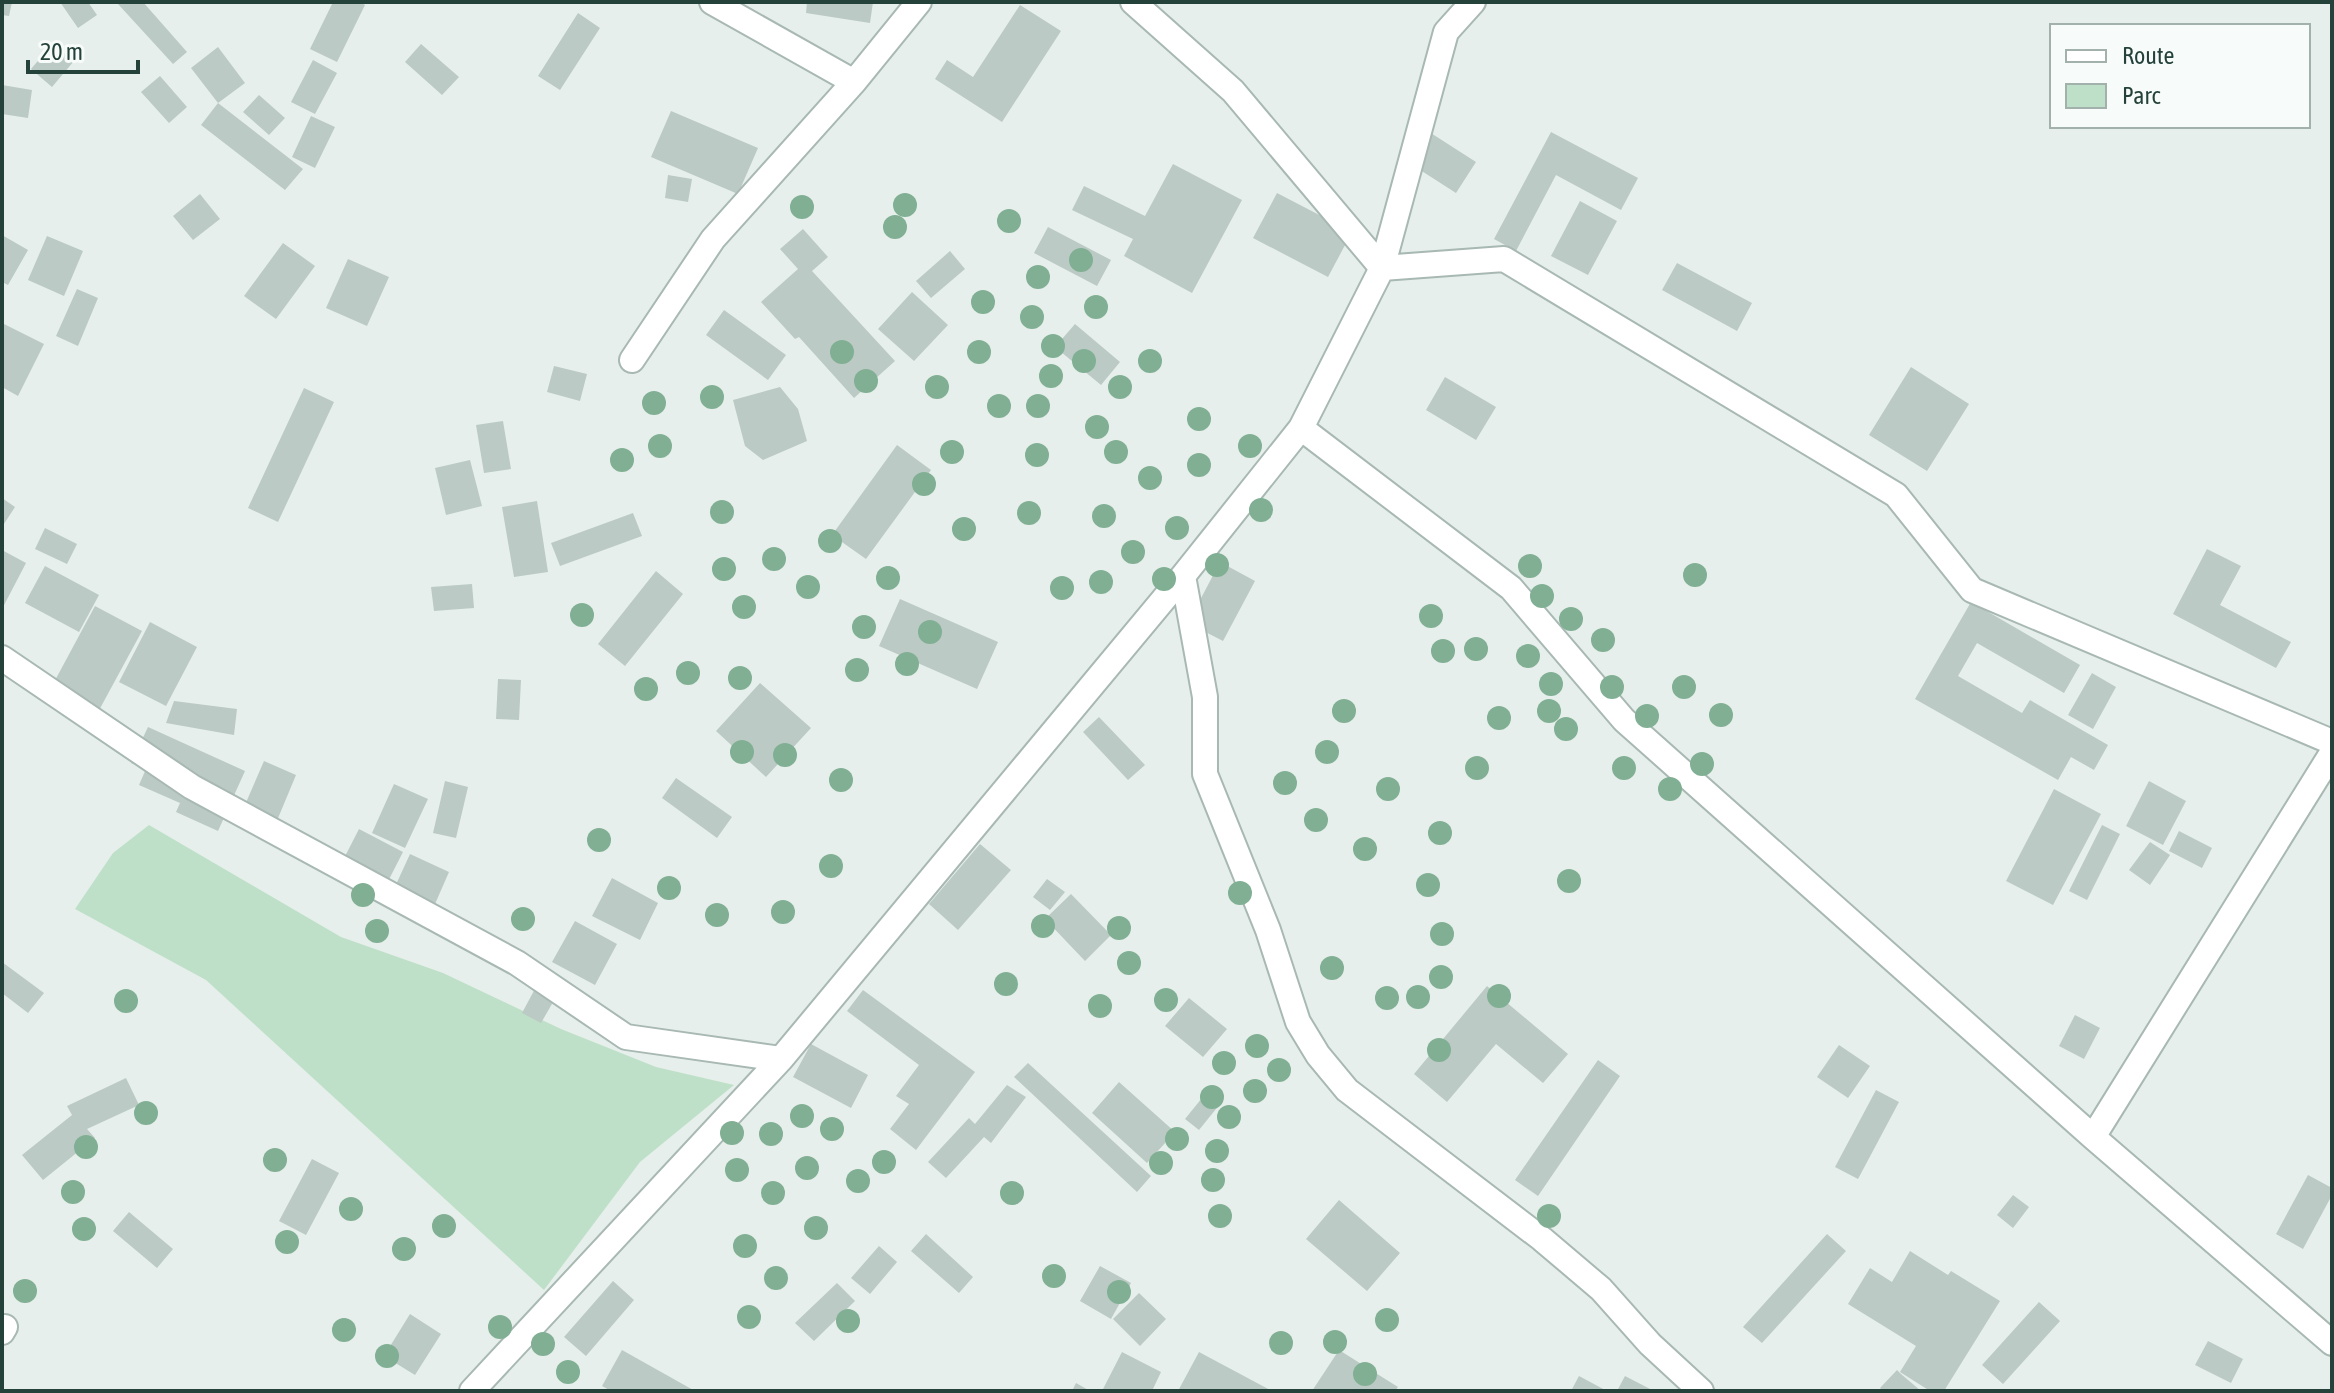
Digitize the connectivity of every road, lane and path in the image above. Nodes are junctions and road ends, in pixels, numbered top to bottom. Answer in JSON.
{"nodes":[{"id":1,"x":712,"y":2,"type":"edge"},
{"id":2,"x":919,"y":2,"type":"edge"},
{"id":3,"x":1133,"y":2,"type":"edge"},
{"id":4,"x":1473,"y":2,"type":"edge"},
{"id":5,"x":854,"y":82,"type":"junction"},
{"id":6,"x":1382,"y":268,"type":"junction"},
{"id":7,"x":632,"y":360,"type":"dead end"},
{"id":8,"x":1301,"y":428,"type":"junction"},
{"id":9,"x":1183,"y":576,"type":"junction"},
{"id":10,"x":2,"y":658,"type":"edge"},
{"id":11,"x":2332,"y":742,"type":"edge"},
{"id":12,"x":2332,"y":753,"type":"edge"},
{"id":13,"x":781,"y":1059,"type":"junction"},
{"id":14,"x":2093,"y":1137,"type":"junction"},
{"id":15,"x":2332,"y":1343,"type":"edge"},
{"id":16,"x":472,"y":1391,"type":"edge"},
{"id":17,"x":1701,"y":1391,"type":"edge"}],
"edges":[{"from":1,"to":5,"type":"street"},
{"from":2,"to":5,"type":"street"},
{"from":3,"to":6,"type":"street"},
{"from":4,"to":6,"type":"street"},
{"from":5,"to":7,"type":"street"},
{"from":6,"to":8,"type":"street"},
{"from":6,"to":11,"type":"street"},
{"from":8,"to":9,"type":"street"},
{"from":8,"to":14,"type":"street"},
{"from":9,"to":13,"type":"street"},
{"from":9,"to":17,"type":"street"},
{"from":10,"to":13,"type":"street"},
{"from":12,"to":14,"type":"street"},
{"from":13,"to":16,"type":"street"},
{"from":14,"to":15,"type":"street"}]}
